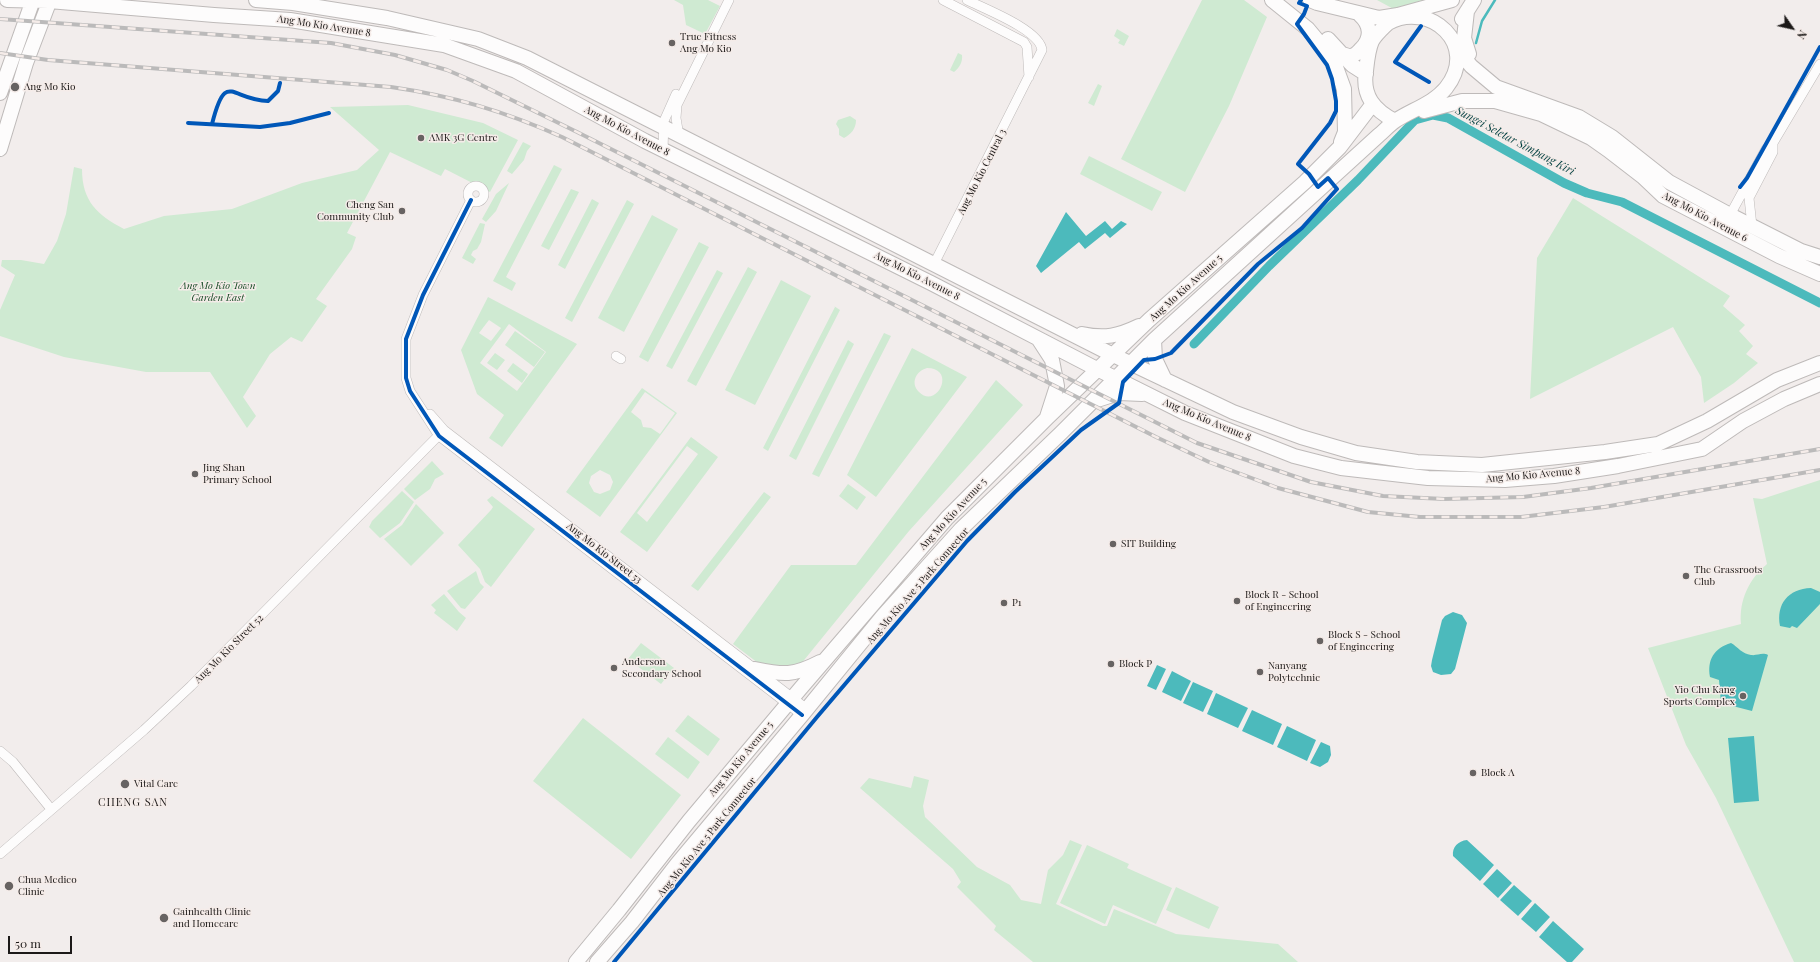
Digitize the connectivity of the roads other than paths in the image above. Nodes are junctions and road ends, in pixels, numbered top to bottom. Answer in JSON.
{"nodes":[{"id":1,"x":7,"y":0,"type":"edge"},
{"id":2,"x":33,"y":0,"type":"edge"},
{"id":3,"x":49,"y":0,"type":"edge"},
{"id":4,"x":256,"y":0,"type":"edge"},
{"id":5,"x":728,"y":0,"type":"edge"},
{"id":6,"x":943,"y":0,"type":"edge"},
{"id":7,"x":967,"y":0,"type":"edge"},
{"id":8,"x":1272,"y":0,"type":"edge"},
{"id":9,"x":1283,"y":0,"type":"edge"},
{"id":10,"x":1310,"y":0,"type":"edge"},
{"id":11,"x":1452,"y":0,"type":"edge"},
{"id":12,"x":1470,"y":6,"type":"edge"},
{"id":13,"x":1411,"y":11,"type":"junction"},
{"id":14,"x":1360,"y":15,"type":"junction"},
{"id":15,"x":1456,"y":41,"type":"junction"},
{"id":16,"x":706,"y":45,"type":"junction"},
{"id":17,"x":1341,"y":54,"type":"junction"},
{"id":18,"x":1820,"y":64,"type":"edge"},
{"id":19,"x":1480,"y":73,"type":"junction"},
{"id":20,"x":1366,"y":74,"type":"junction"},
{"id":21,"x":1029,"y":80,"type":"junction"},
{"id":22,"x":0,"y":93,"type":"edge"},
{"id":23,"x":1462,"y":101,"type":"junction"},
{"id":24,"x":1372,"y":105,"type":"junction"},
{"id":25,"x":1395,"y":122,"type":"junction"},
{"id":26,"x":662,"y":128,"type":"junction"},
{"id":27,"x":679,"y":136,"type":"junction"},
{"id":28,"x":1773,"y":143,"type":"junction"},
{"id":29,"x":1340,"y":146,"type":"junction"},
{"id":30,"x":0,"y":149,"type":"edge"},
{"id":31,"x":663,"y":150,"type":"junction"},
{"id":32,"x":760,"y":176,"type":"junction"},
{"id":33,"x":751,"y":193,"type":"junction"},
{"id":34,"x":473,"y":201,"type":"dead end"},
{"id":35,"x":1730,"y":215,"type":"junction"},
{"id":36,"x":1752,"y":226,"type":"junction"},
{"id":37,"x":1820,"y":257,"type":"edge"},
{"id":38,"x":934,"y":264,"type":"junction"},
{"id":39,"x":1820,"y":274,"type":"edge"},
{"id":40,"x":1149,"y":320,"type":"junction"},
{"id":41,"x":1064,"y":329,"type":"junction"},
{"id":42,"x":1037,"y":338,"type":"junction"},
{"id":43,"x":1154,"y":340,"type":"junction"},
{"id":44,"x":1113,"y":355,"type":"junction"},
{"id":45,"x":1130,"y":363,"type":"junction"},
{"id":46,"x":1820,"y":363,"type":"edge"},
{"id":47,"x":1098,"y":370,"type":"junction"},
{"id":48,"x":1115,"y":378,"type":"junction"},
{"id":49,"x":1165,"y":380,"type":"junction"},
{"id":50,"x":1820,"y":384,"type":"edge"},
{"id":51,"x":1147,"y":394,"type":"junction"},
{"id":52,"x":1092,"y":402,"type":"junction"},
{"id":53,"x":1047,"y":418,"type":"junction"},
{"id":54,"x":442,"y":433,"type":"junction"},
{"id":55,"x":825,"y":659,"type":"junction"},
{"id":56,"x":755,"y":669,"type":"junction"},
{"id":57,"x":790,"y":701,"type":"junction"},
{"id":58,"x":804,"y":712,"type":"junction"},
{"id":59,"x":3,"y":754,"type":"edge"},
{"id":60,"x":49,"y":811,"type":"junction"},
{"id":61,"x":0,"y":854,"type":"edge"},
{"id":62,"x":619,"y":910,"type":"junction"},
{"id":63,"x":632,"y":922,"type":"junction"},
{"id":64,"x":576,"y":962,"type":"edge"},
{"id":65,"x":597,"y":962,"type":"edge"}],
"edges":[{"from":1,"to":2,"type":"main road","name":"Ang Mo Kio Avenue 8"},
{"from":2,"to":3,"type":"main road","name":"Ang Mo Kio Avenue 8"},
{"from":2,"to":22,"type":"main road"},
{"from":3,"to":30,"type":"main road"},
{"from":3,"to":31,"type":"main road","name":"Ang Mo Kio Avenue 8"},
{"from":4,"to":26,"type":"main road","name":"Ang Mo Kio Avenue 8"},
{"from":5,"to":16,"type":"street"},
{"from":6,"to":21,"type":"street"},
{"from":7,"to":21,"type":"street","name":"Ang Mo Kio Central 3"},
{"from":8,"to":29,"type":"main road"},
{"from":9,"to":17,"type":"main road"},
{"from":10,"to":14,"type":"main road"},
{"from":11,"to":13,"type":"main road"},
{"from":12,"to":15,"type":"main road"},
{"from":12,"to":19,"type":"main road"},
{"from":13,"to":14,"type":"main road"},
{"from":13,"to":15,"type":"main road"},
{"from":13,"to":20,"type":"main road"},
{"from":14,"to":17,"type":"main road"},
{"from":15,"to":19,"type":"main road","name":"Ang Mo Kio Avenue 6"},
{"from":15,"to":25,"type":"main road"},
{"from":16,"to":26,"type":"street"},
{"from":16,"to":27,"type":"street"},
{"from":17,"to":20,"type":"main road"},
{"from":18,"to":28,"type":"street"},
{"from":19,"to":23,"type":"main road"},
{"from":19,"to":35,"type":"main road","name":"Ang Mo Kio Avenue 6"},
{"from":20,"to":24,"type":"main road"},
{"from":21,"to":38,"type":"street","name":"Ang Mo Kio Central 3"},
{"from":23,"to":25,"type":"main road","name":"Ang Mo Kio Avenue 6"},
{"from":23,"to":39,"type":"main road","name":"Ang Mo Kio Avenue 6"},
{"from":24,"to":25,"type":"main road"},
{"from":24,"to":29,"type":"main road","name":"Ang Mo Kio Avenue 5"},
{"from":25,"to":43,"type":"main road","name":"Ang Mo Kio Avenue 5"},
{"from":26,"to":27,"type":"main road","name":"Ang Mo Kio Avenue 8"},
{"from":26,"to":31,"type":"street"},
{"from":27,"to":32,"type":"main road","name":"Ang Mo Kio Avenue 8"},
{"from":28,"to":35,"type":"street"},
{"from":28,"to":36,"type":"street"},
{"from":29,"to":40,"type":"main road","name":"Ang Mo Kio Avenue 5"},
{"from":31,"to":33,"type":"main road","name":"Ang Mo Kio Avenue 8"},
{"from":32,"to":33,"type":"main road"},
{"from":32,"to":38,"type":"main road","name":"Ang Mo Kio Avenue 8"},
{"from":33,"to":42,"type":"main road","name":"Ang Mo Kio Avenue 8"},
{"from":34,"to":54,"type":"street","name":"Ang Mo Kio Street 53"},
{"from":35,"to":36,"type":"main road","name":"Ang Mo Kio Avenue 6"},
{"from":36,"to":37,"type":"main road","name":"Ang Mo Kio Avenue 6"},
{"from":38,"to":41,"type":"main road","name":"Ang Mo Kio Avenue 8"},
{"from":40,"to":41,"type":"main road"},
{"from":40,"to":44,"type":"main road","name":"Ang Mo Kio Avenue 5"},
{"from":41,"to":44,"type":"main road","name":"Ang Mo Kio Avenue 8"},
{"from":42,"to":47,"type":"main road","name":"Ang Mo Kio Avenue 8"},
{"from":42,"to":53,"type":"main road"},
{"from":43,"to":45,"type":"main road","name":"Ang Mo Kio Avenue 5"},
{"from":43,"to":49,"type":"main road"},
{"from":44,"to":45,"type":"main road","name":"Ang Mo Kio Avenue 8"},
{"from":44,"to":47,"type":"main road","name":"Ang Mo Kio Avenue 5"},
{"from":45,"to":48,"type":"main road","name":"Ang Mo Kio Avenue 5"},
{"from":45,"to":49,"type":"main road","name":"Ang Mo Kio Avenue 8"},
{"from":46,"to":49,"type":"main road","name":"Ang Mo Kio Avenue 8"},
{"from":47,"to":48,"type":"main road","name":"Ang Mo Kio Avenue 8"},
{"from":47,"to":53,"type":"main road","name":"Ang Mo Kio Avenue 5"},
{"from":48,"to":51,"type":"main road","name":"Ang Mo Kio Avenue 8"},
{"from":48,"to":52,"type":"main road","name":"Ang Mo Kio Avenue 5"},
{"from":50,"to":51,"type":"main road","name":"Ang Mo Kio Avenue 8"},
{"from":51,"to":52,"type":"main road"},
{"from":52,"to":58,"type":"main road","name":"Ang Mo Kio Avenue 5"},
{"from":53,"to":55,"type":"main road","name":"Ang Mo Kio Avenue 5"},
{"from":54,"to":56,"type":"street","name":"Ang Mo Kio Street 53"},
{"from":54,"to":57,"type":"street","name":"Ang Mo Kio Street 53"},
{"from":54,"to":60,"type":"street","name":"Ang Mo Kio Street 52"},
{"from":55,"to":56,"type":"main road"},
{"from":55,"to":57,"type":"main road","name":"Ang Mo Kio Avenue 5"},
{"from":56,"to":57,"type":"street","name":"Ang Mo Kio Street 53"},
{"from":57,"to":58,"type":"street","name":"Ang Mo Kio Street 53"},
{"from":57,"to":62,"type":"main road","name":"Ang Mo Kio Avenue 5"},
{"from":58,"to":63,"type":"main road","name":"Ang Mo Kio Avenue 5"},
{"from":59,"to":60,"type":"street"},
{"from":60,"to":61,"type":"street","name":"Ang Mo Kio Street 52"},
{"from":62,"to":63,"type":"main road"},
{"from":62,"to":64,"type":"main road","name":"Ang Mo Kio Avenue 5"},
{"from":63,"to":65,"type":"main road","name":"Ang Mo Kio Avenue 5"}]}
